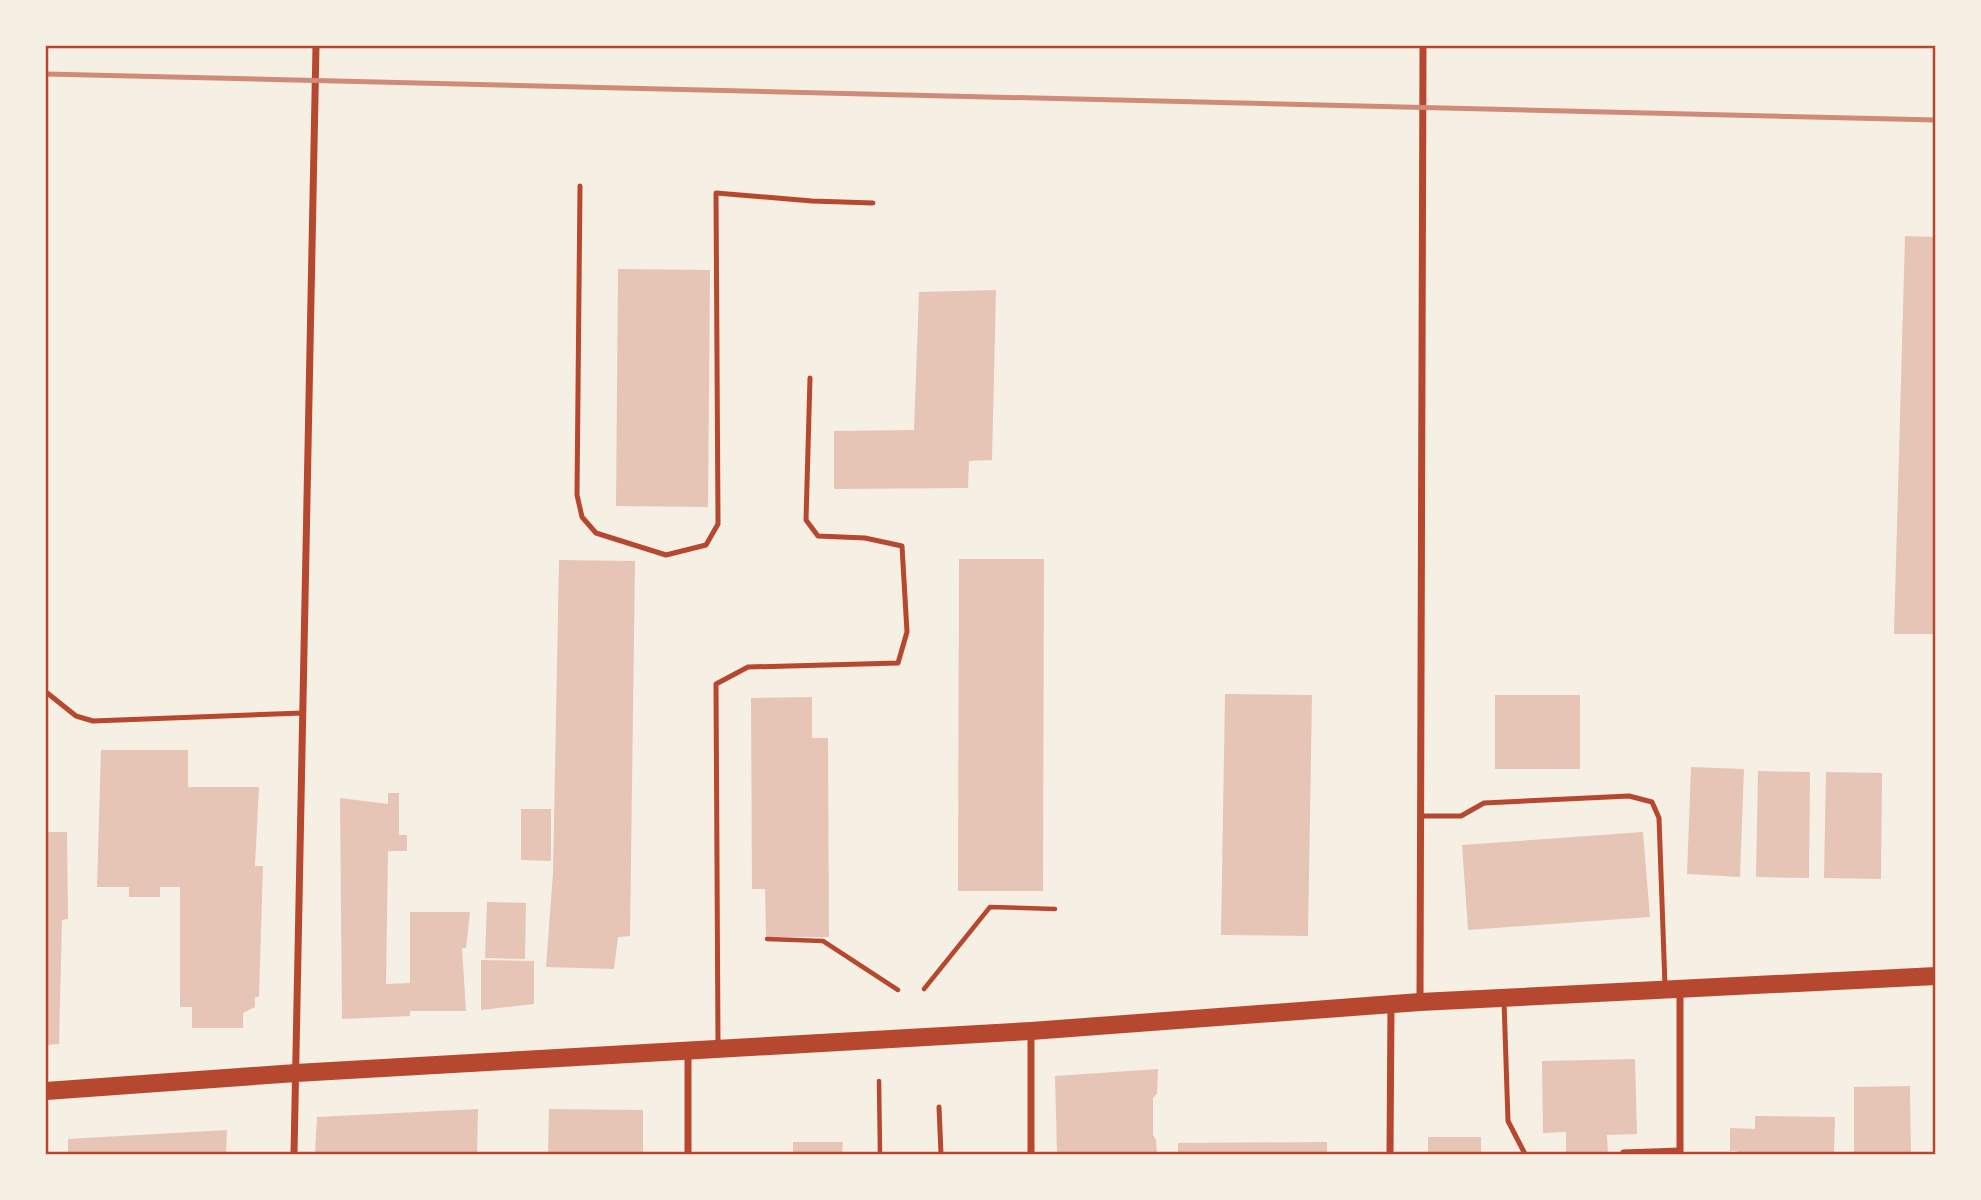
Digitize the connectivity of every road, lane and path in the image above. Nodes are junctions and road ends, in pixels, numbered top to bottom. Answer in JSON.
{"nodes":[{"id":1,"x":316,"y":46,"type":"edge"},
{"id":2,"x":1423,"y":46,"type":"edge"},
{"id":3,"x":580,"y":186,"type":"dead end"},
{"id":4,"x":873,"y":202,"type":"dead end"},
{"id":5,"x":810,"y":378,"type":"dead end"},
{"id":6,"x":46,"y":692,"type":"edge"},
{"id":7,"x":303,"y":713,"type":"junction"},
{"id":8,"x":1420,"y":816,"type":"junction"},
{"id":9,"x":1055,"y":909,"type":"dead end"},
{"id":10,"x":767,"y":939,"type":"dead end"},
{"id":11,"x":1936,"y":976,"type":"edge"},
{"id":12,"x":924,"y":989,"type":"dead end"},
{"id":13,"x":1673,"y":989,"type":"junction"},
{"id":14,"x":898,"y":990,"type":"dead end"},
{"id":15,"x":1504,"y":998,"type":"junction"},
{"id":16,"x":1420,"y":1002,"type":"junction"},
{"id":17,"x":1391,"y":1004,"type":"junction"},
{"id":18,"x":1031,"y":1031,"type":"junction"},
{"id":19,"x":718,"y":1048,"type":"junction"},
{"id":20,"x":688,"y":1050,"type":"junction"},
{"id":21,"x":296,"y":1073,"type":"junction"},
{"id":22,"x":879,"y":1081,"type":"dead end"},
{"id":23,"x":46,"y":1091,"type":"edge"},
{"id":24,"x":939,"y":1107,"type":"dead end"},
{"id":25,"x":1679,"y":1152,"type":"edge"},
{"id":26,"x":1525,"y":1153,"type":"edge"},
{"id":27,"x":1623,"y":1153,"type":"edge"},
{"id":28,"x":294,"y":1154,"type":"edge"},
{"id":29,"x":688,"y":1154,"type":"edge"},
{"id":30,"x":880,"y":1154,"type":"edge"},
{"id":31,"x":941,"y":1154,"type":"edge"},
{"id":32,"x":1031,"y":1154,"type":"edge"},
{"id":33,"x":1390,"y":1154,"type":"edge"}],
"edges":[{"from":1,"to":7,"type":"street"},
{"from":2,"to":8,"type":"street"},
{"from":3,"to":4,"type":"lane"},
{"from":5,"to":19,"type":"lane"},
{"from":6,"to":7,"type":"lane"},
{"from":7,"to":21,"type":"street"},
{"from":8,"to":13,"type":"lane"},
{"from":8,"to":16,"type":"street"},
{"from":9,"to":12,"type":"path"},
{"from":10,"to":14,"type":"path"},
{"from":11,"to":13,"type":"main road"},
{"from":13,"to":15,"type":"main road"},
{"from":13,"to":25,"type":"street"},
{"from":15,"to":16,"type":"main road"},
{"from":15,"to":26,"type":"lane"},
{"from":16,"to":17,"type":"main road"},
{"from":17,"to":18,"type":"main road"},
{"from":17,"to":33,"type":"street"},
{"from":18,"to":19,"type":"main road"},
{"from":18,"to":32,"type":"street"},
{"from":19,"to":20,"type":"main road"},
{"from":20,"to":21,"type":"main road"},
{"from":20,"to":29,"type":"street"},
{"from":21,"to":23,"type":"main road"},
{"from":21,"to":28,"type":"street"},
{"from":22,"to":30,"type":"path"},
{"from":24,"to":31,"type":"lane"},
{"from":25,"to":27,"type":"lane"}]}
